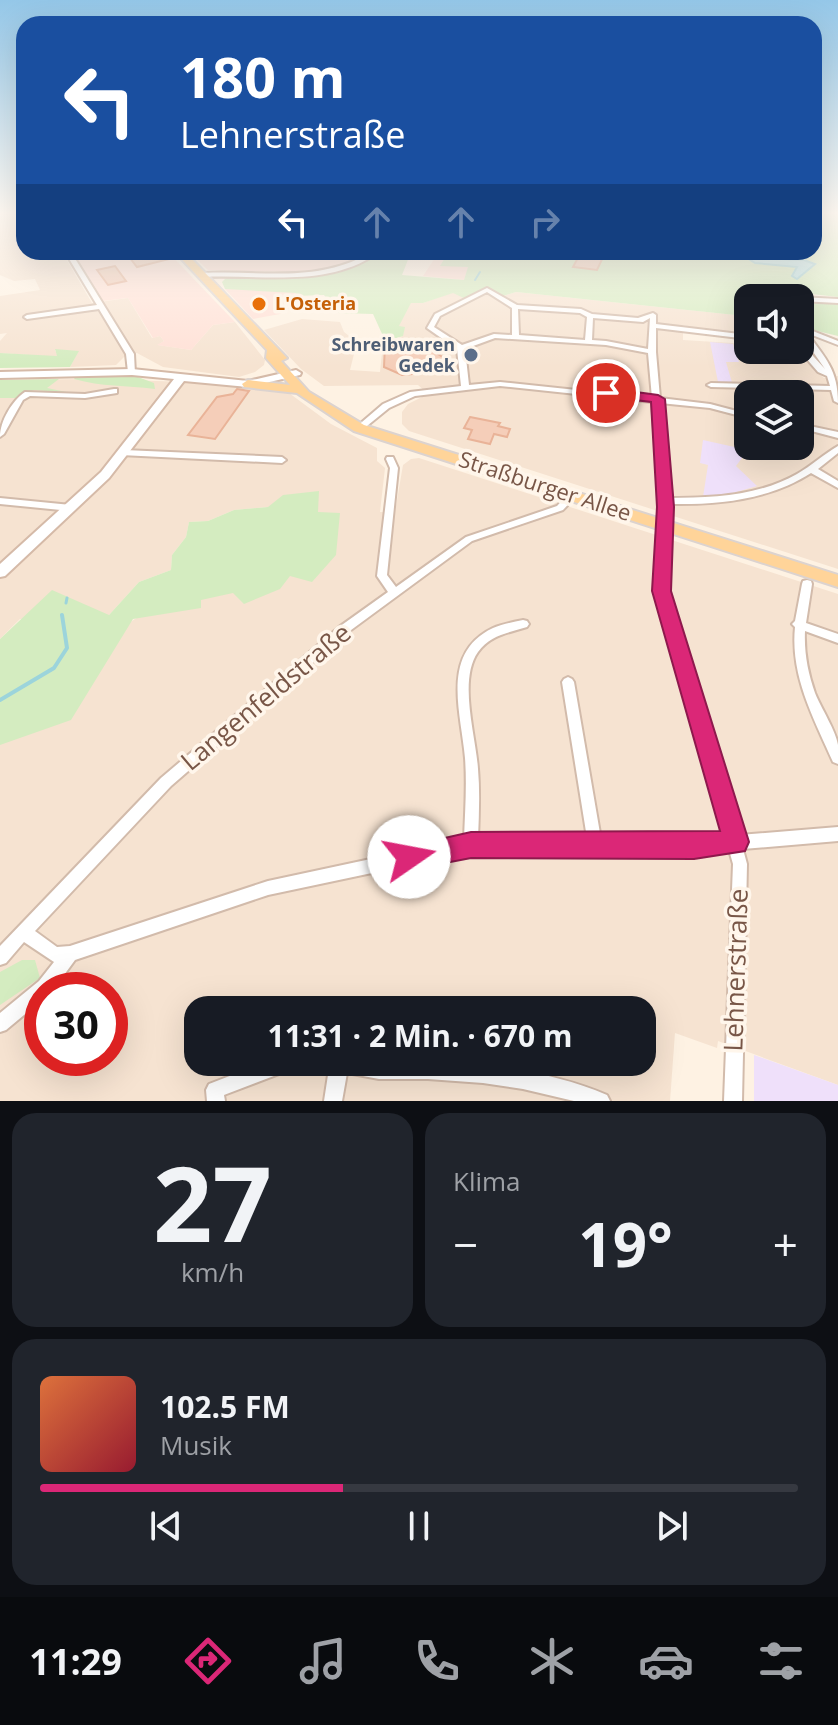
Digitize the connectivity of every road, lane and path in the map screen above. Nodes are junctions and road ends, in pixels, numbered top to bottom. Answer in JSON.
{"nodes":[{"id":1,"x":74,"y":263,"type":"edge"},
{"id":2,"x":191,"y":263,"type":"edge"},
{"id":3,"x":354,"y":263,"type":"edge"},
{"id":4,"x":222,"y":273,"type":"junction"},
{"id":5,"x":203,"y":275,"type":"junction"},
{"id":6,"x":218,"y":293,"type":"junction"},
{"id":7,"x":814,"y":300,"type":"edge"},
{"id":8,"x":838,"y":301,"type":"edge"},
{"id":9,"x":99,"y":307,"type":"junction"},
{"id":10,"x":515,"y":307,"type":"junction"},
{"id":11,"x":27,"y":317,"type":"dead end"},
{"id":12,"x":588,"y":319,"type":"junction"},
{"id":13,"x":653,"y":325,"type":"junction"},
{"id":14,"x":814,"y":334,"type":"edge"},
{"id":15,"x":734,"y":335,"type":"edge"},
{"id":16,"x":515,"y":337,"type":"junction"},
{"id":17,"x":588,"y":342,"type":"junction"},
{"id":18,"x":838,"y":343,"type":"edge"},
{"id":19,"x":461,"y":348,"type":"junction"},
{"id":20,"x":814,"y":350,"type":"edge"},
{"id":21,"x":652,"y":352,"type":"junction"},
{"id":22,"x":272,"y":355,"type":"junction"},
{"id":23,"x":814,"y":362,"type":"edge"},
{"id":24,"x":132,"y":372,"type":"junction"},
{"id":25,"x":289,"y":372,"type":"junction"},
{"id":26,"x":0,"y":375,"type":"edge"},
{"id":27,"x":166,"y":375,"type":"junction"},
{"id":28,"x":181,"y":377,"type":"junction"},
{"id":29,"x":246,"y":381,"type":"junction"},
{"id":30,"x":834,"y":381,"type":"edge"},
{"id":31,"x":711,"y":385,"type":"dead end"},
{"id":32,"x":465,"y":386,"type":"junction"},
{"id":33,"x":299,"y":390,"type":"junction"},
{"id":34,"x":114,"y":391,"type":"dead end"},
{"id":35,"x":165,"y":396,"type":"junction"},
{"id":36,"x":658,"y":399,"type":"junction"},
{"id":37,"x":838,"y":401,"type":"edge"},
{"id":38,"x":734,"y":412,"type":"edge"},
{"id":39,"x":364,"y":425,"type":"junction"},
{"id":40,"x":814,"y":429,"type":"edge"},
{"id":41,"x":0,"y":434,"type":"edge"},
{"id":42,"x":838,"y":435,"type":"edge"},
{"id":43,"x":838,"y":449,"type":"edge"},
{"id":44,"x":124,"y":453,"type":"junction"},
{"id":45,"x":390,"y":459,"type":"dead end"},
{"id":46,"x":282,"y":460,"type":"dead end"},
{"id":47,"x":814,"y":471,"type":"junction"},
{"id":48,"x":838,"y":485,"type":"edge"},
{"id":49,"x":572,"y":495,"type":"junction"},
{"id":50,"x":0,"y":501,"type":"edge"},
{"id":51,"x":665,"y":501,"type":"junction"},
{"id":52,"x":71,"y":508,"type":"junction"},
{"id":53,"x":665,"y":525,"type":"junction"},
{"id":54,"x":0,"y":572,"type":"edge"},
{"id":55,"x":838,"y":581,"type":"edge"},
{"id":56,"x":807,"y":584,"type":"dead end"},
{"id":57,"x":393,"y":591,"type":"junction"},
{"id":58,"x":523,"y":624,"type":"dead end"},
{"id":59,"x":798,"y":624,"type":"junction"},
{"id":60,"x":838,"y":639,"type":"edge"},
{"id":61,"x":568,"y":682,"type":"dead end"},
{"id":62,"x":838,"y":758,"type":"edge"},
{"id":63,"x":838,"y":834,"type":"edge"},
{"id":64,"x":736,"y":842,"type":"junction"},
{"id":65,"x":595,"y":844,"type":"junction"},
{"id":66,"x":471,"y":845,"type":"junction"},
{"id":67,"x":23,"y":932,"type":"junction"},
{"id":68,"x":70,"y":954,"type":"junction"},
{"id":69,"x":0,"y":957,"type":"edge"},
{"id":70,"x":0,"y":1024,"type":"edge"},
{"id":71,"x":252,"y":1076,"type":"edge"},
{"id":72,"x":337,"y":1076,"type":"edge"},
{"id":73,"x":496,"y":1076,"type":"edge"},
{"id":74,"x":594,"y":1100,"type":"edge"},
{"id":75,"x":216,"y":1101,"type":"edge"},
{"id":76,"x":333,"y":1101,"type":"edge"},
{"id":77,"x":733,"y":1101,"type":"edge"}],
"edges":[{"from":1,"to":9,"type":"street"},
{"from":2,"to":5,"type":"main road"},
{"from":3,"to":4,"type":"street"},
{"from":4,"to":5,"type":"street"},
{"from":4,"to":6,"type":"street"},
{"from":5,"to":6,"type":"main road"},
{"from":6,"to":22,"type":"main road"},
{"from":7,"to":8,"type":"street"},
{"from":9,"to":11,"type":"street"},
{"from":9,"to":24,"type":"street"},
{"from":10,"to":12,"type":"street"},
{"from":10,"to":16,"type":"street"},
{"from":10,"to":19,"type":"street"},
{"from":12,"to":13,"type":"street"},
{"from":12,"to":17,"type":"street"},
{"from":13,"to":15,"type":"street"},
{"from":13,"to":21,"type":"street","name":"Lehnerstraße"},
{"from":14,"to":18,"type":"street"},
{"from":16,"to":17,"type":"street"},
{"from":16,"to":19,"type":"street"},
{"from":17,"to":21,"type":"street"},
{"from":19,"to":32,"type":"street"},
{"from":20,"to":30,"type":"street"},
{"from":21,"to":36,"type":"street","name":"Lehnerstraße"},
{"from":22,"to":25,"type":"main road"},
{"from":22,"to":29,"type":"main road"},
{"from":23,"to":30,"type":"street"},
{"from":24,"to":26,"type":"street"},
{"from":24,"to":27,"type":"street"},
{"from":25,"to":29,"type":"street"},
{"from":25,"to":33,"type":"main road","name":"Straßburger Allee"},
{"from":25,"to":39,"type":"main road","name":"Straßburger Allee"},
{"from":27,"to":28,"type":"street"},
{"from":27,"to":35,"type":"street"},
{"from":28,"to":29,"type":"street"},
{"from":28,"to":35,"type":"street"},
{"from":29,"to":33,"type":"main road"},
{"from":30,"to":31,"type":"street"},
{"from":30,"to":37,"type":"street"},
{"from":32,"to":36,"type":"street"},
{"from":32,"to":39,"type":"street"},
{"from":33,"to":39,"type":"main road","name":"Straßburger Allee"},
{"from":34,"to":41,"type":"street"},
{"from":35,"to":44,"type":"street"},
{"from":36,"to":38,"type":"street"},
{"from":36,"to":51,"type":"street","name":"Lehnerstraße"},
{"from":39,"to":49,"type":"main road","name":"Straßburger Allee"},
{"from":40,"to":42,"type":"street"},
{"from":43,"to":47,"type":"street"},
{"from":44,"to":46,"type":"street"},
{"from":44,"to":52,"type":"street"},
{"from":45,"to":57,"type":"street"},
{"from":47,"to":48,"type":"street"},
{"from":47,"to":51,"type":"street"},
{"from":49,"to":53,"type":"main road","name":"Straßburger Allee"},
{"from":49,"to":57,"type":"street","name":"Langenfeldstraße"},
{"from":50,"to":52,"type":"street"},
{"from":51,"to":53,"type":"street","name":"Lehnerstraße"},
{"from":52,"to":54,"type":"street"},
{"from":53,"to":55,"type":"main road","name":"Straßburger Allee"},
{"from":53,"to":64,"type":"street","name":"Lehnerstraße"},
{"from":56,"to":59,"type":"street"},
{"from":57,"to":67,"type":"street","name":"Langenfeldstraße"},
{"from":58,"to":66,"type":"street"},
{"from":59,"to":60,"type":"street"},
{"from":59,"to":62,"type":"street"},
{"from":61,"to":65,"type":"street"},
{"from":63,"to":64,"type":"street"},
{"from":64,"to":65,"type":"street"},
{"from":64,"to":77,"type":"street","name":"Lehnerstraße"},
{"from":65,"to":66,"type":"street"},
{"from":66,"to":68,"type":"street"},
{"from":67,"to":68,"type":"street"},
{"from":67,"to":69,"type":"street","name":"Langenfeldstraße"},
{"from":68,"to":70,"type":"street"},
{"from":71,"to":75,"type":"street"},
{"from":72,"to":76,"type":"street"},
{"from":73,"to":74,"type":"street"}]}
